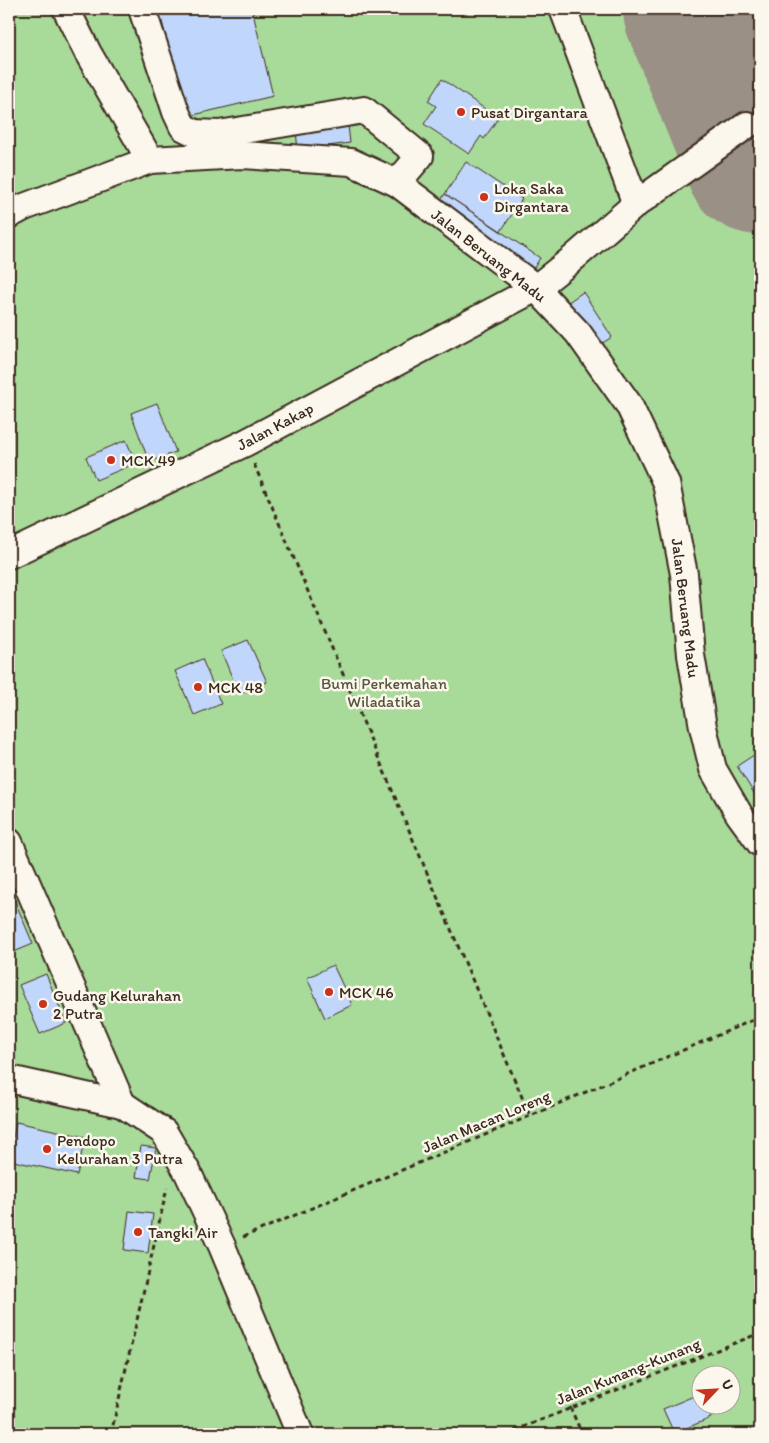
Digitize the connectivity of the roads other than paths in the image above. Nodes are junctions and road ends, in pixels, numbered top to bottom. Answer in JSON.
{"nodes":[{"id":1,"x":66,"y":9,"type":"edge"},
{"id":2,"x":142,"y":9,"type":"edge"},
{"id":3,"x":564,"y":9,"type":"edge"},
{"id":4,"x":747,"y":125,"type":"dead end"},
{"id":5,"x":150,"y":160,"type":"junction"},
{"id":6,"x":397,"y":183,"type":"junction"},
{"id":7,"x":636,"y":204,"type":"junction"},
{"id":8,"x":9,"y":215,"type":"edge"},
{"id":9,"x":536,"y":288,"type":"junction"},
{"id":10,"x":9,"y":555,"type":"edge"},
{"id":11,"x":9,"y":842,"type":"edge"},
{"id":12,"x":760,"y":843,"type":"edge"},
{"id":13,"x":9,"y":1079,"type":"edge"},
{"id":14,"x":122,"y":1104,"type":"junction"},
{"id":15,"x":300,"y":1434,"type":"edge"}],
"edges":[{"from":1,"to":5,"type":"street"},
{"from":2,"to":6,"type":"street"},
{"from":3,"to":7,"type":"street"},
{"from":4,"to":7,"type":"street","name":"Jalan Kakap"},
{"from":5,"to":6,"type":"street","name":"Jalan Beruang Madu"},
{"from":5,"to":8,"type":"street","name":"Jalan Beruang Madu"},
{"from":6,"to":9,"type":"street","name":"Jalan Beruang Madu"},
{"from":7,"to":9,"type":"street","name":"Jalan Kakap"},
{"from":9,"to":10,"type":"street","name":"Jalan Kakap"},
{"from":9,"to":12,"type":"street","name":"Jalan Beruang Madu"},
{"from":11,"to":14,"type":"street"},
{"from":13,"to":14,"type":"street"},
{"from":14,"to":15,"type":"street"}]}
